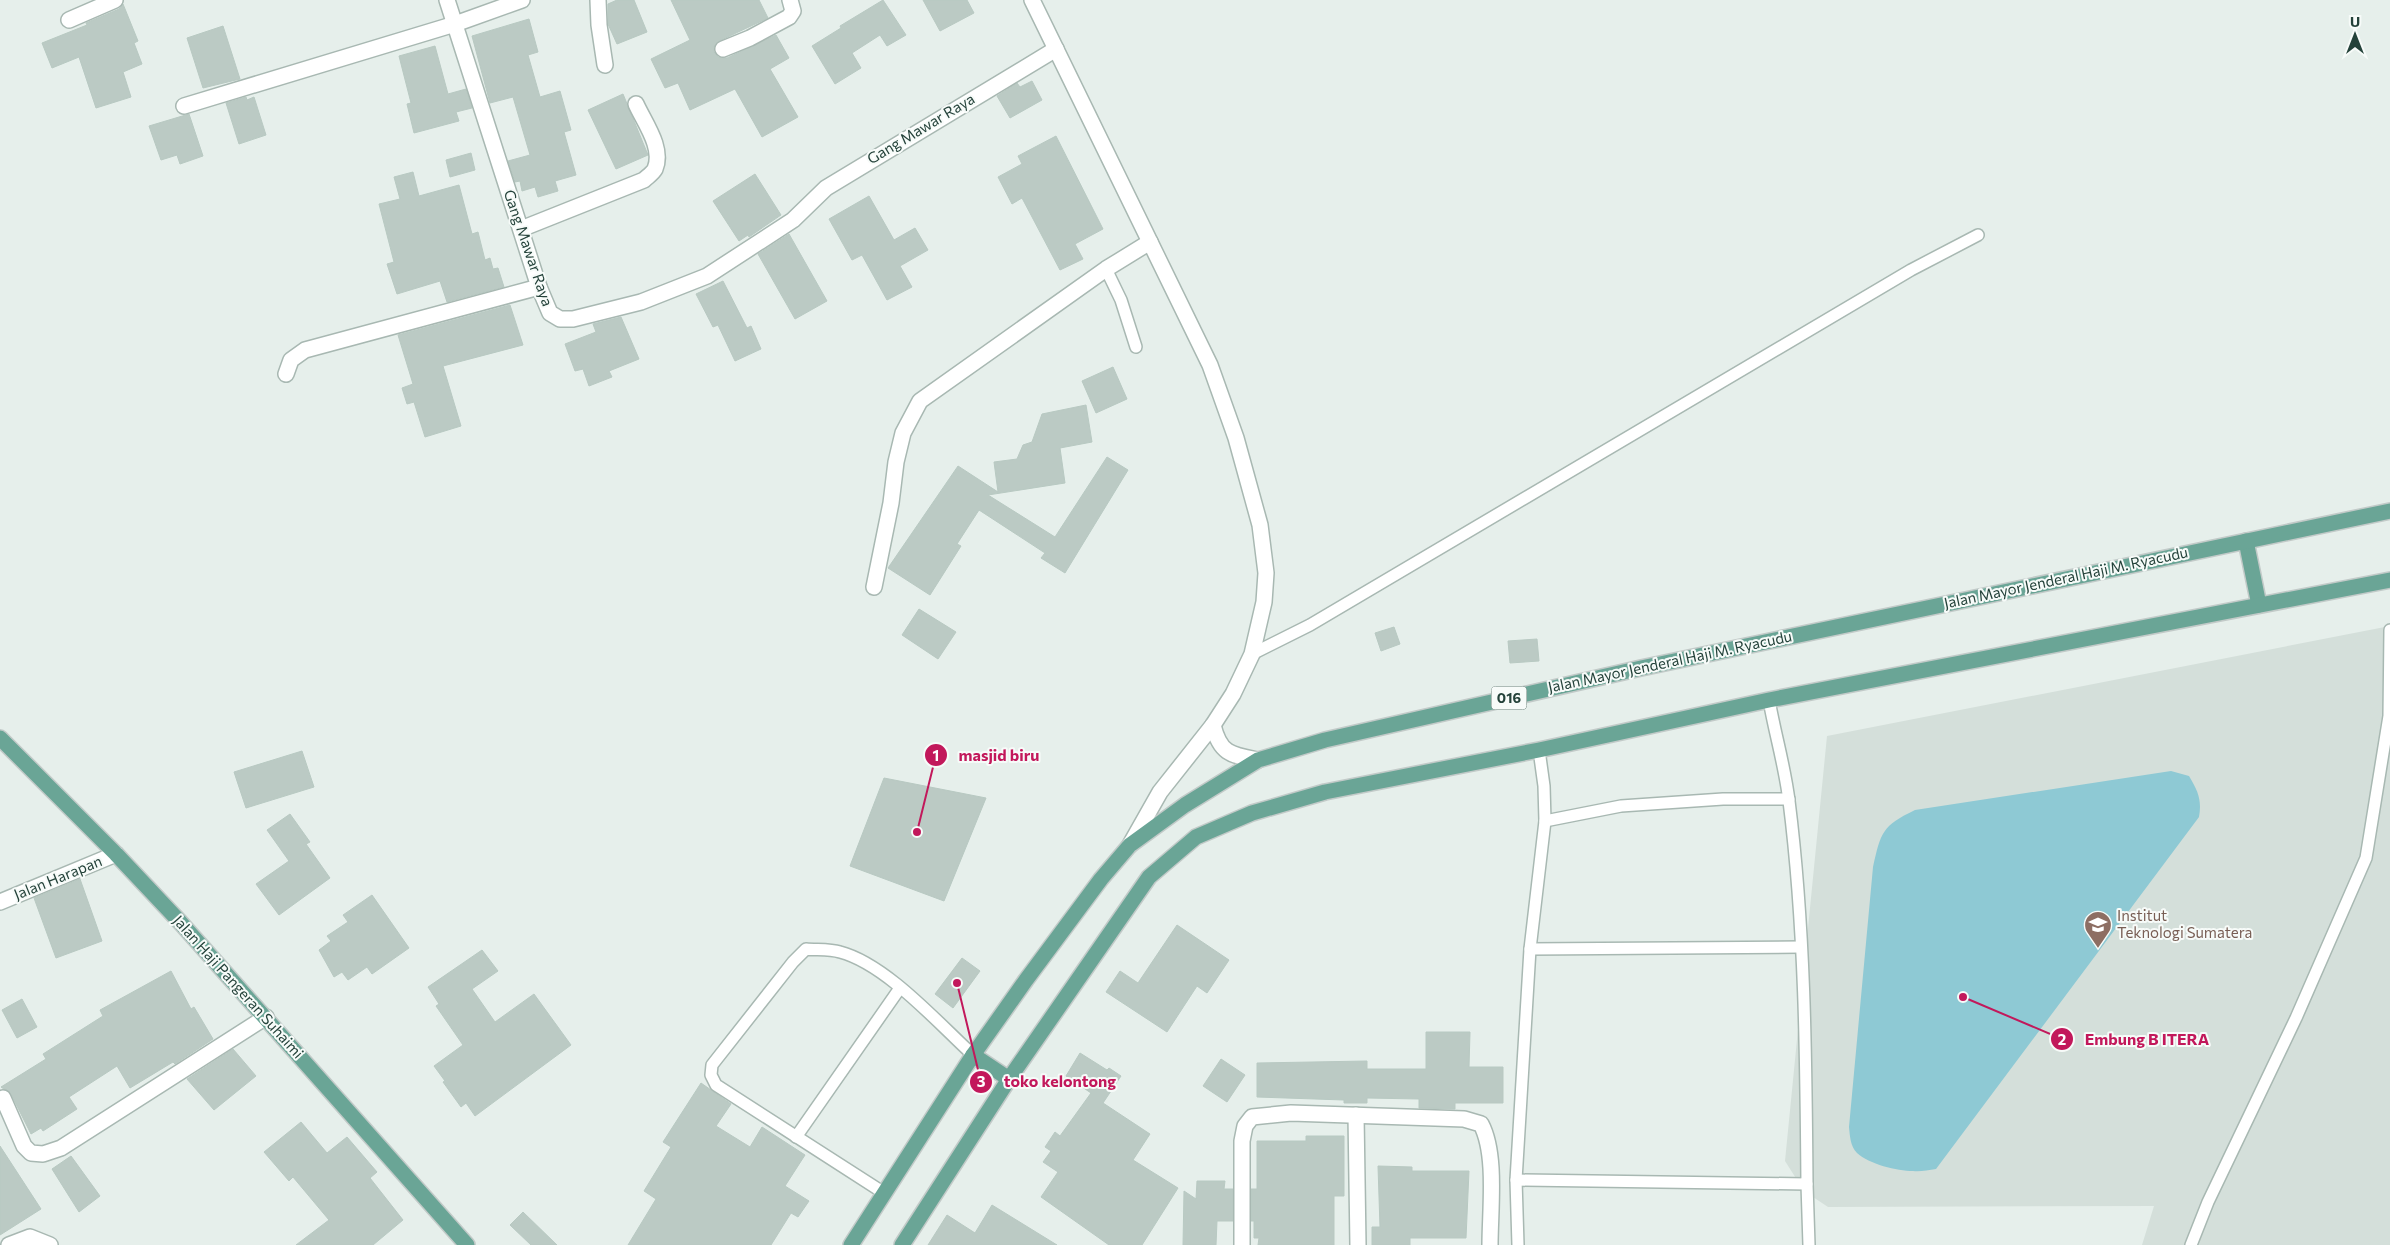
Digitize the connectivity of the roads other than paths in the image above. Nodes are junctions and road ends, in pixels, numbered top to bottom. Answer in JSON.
{"nodes":[{"id":1,"x":115,"y":0,"type":"edge"},
{"id":2,"x":447,"y":0,"type":"edge"},
{"id":3,"x":522,"y":0,"type":"edge"},
{"id":4,"x":598,"y":0,"type":"edge"},
{"id":5,"x":790,"y":0,"type":"edge"},
{"id":6,"x":1032,"y":0,"type":"edge"},
{"id":7,"x":69,"y":20,"type":"dead end"},
{"id":8,"x":455,"y":24,"type":"junction"},
{"id":9,"x":723,"y":49,"type":"dead end"},
{"id":10,"x":1056,"y":49,"type":"junction"},
{"id":11,"x":605,"y":65,"type":"dead end"},
{"id":12,"x":636,"y":104,"type":"dead end"},
{"id":13,"x":184,"y":106,"type":"dead end"},
{"id":14,"x":521,"y":229,"type":"junction"},
{"id":15,"x":1978,"y":235,"type":"dead end"},
{"id":16,"x":1150,"y":242,"type":"junction"},
{"id":17,"x":1106,"y":269,"type":"junction"},
{"id":18,"x":539,"y":287,"type":"junction"},
{"id":19,"x":1136,"y":347,"type":"dead end"},
{"id":20,"x":286,"y":374,"type":"dead end"},
{"id":21,"x":2390,"y":511,"type":"edge"},
{"id":22,"x":2246,"y":541,"type":"junction"},
{"id":23,"x":2390,"y":580,"type":"edge"},
{"id":24,"x":874,"y":587,"type":"dead end"},
{"id":25,"x":2259,"y":606,"type":"junction"},
{"id":26,"x":2390,"y":630,"type":"edge"},
{"id":27,"x":1252,"y":654,"type":"junction"},
{"id":28,"x":1768,"y":700,"type":"junction"},
{"id":29,"x":1213,"y":725,"type":"junction"},
{"id":30,"x":0,"y":738,"type":"edge"},
{"id":31,"x":1539,"y":750,"type":"junction"},
{"id":32,"x":1258,"y":760,"type":"junction"},
{"id":33,"x":1789,"y":799,"type":"junction"},
{"id":34,"x":1545,"y":821,"type":"junction"},
{"id":35,"x":1130,"y":845,"type":"junction"},
{"id":36,"x":116,"y":854,"type":"junction"},
{"id":37,"x":0,"y":902,"type":"edge"},
{"id":38,"x":1800,"y":947,"type":"junction"},
{"id":39,"x":1530,"y":949,"type":"junction"},
{"id":40,"x":900,"y":988,"type":"junction"},
{"id":41,"x":266,"y":1017,"type":"junction"},
{"id":42,"x":973,"y":1056,"type":"junction"},
{"id":43,"x":1009,"y":1079,"type":"junction"},
{"id":44,"x":4,"y":1098,"type":"dead end"},
{"id":45,"x":1356,"y":1115,"type":"junction"},
{"id":46,"x":796,"y":1137,"type":"junction"},
{"id":47,"x":1516,"y":1180,"type":"junction"},
{"id":48,"x":1807,"y":1184,"type":"junction"},
{"id":49,"x":884,"y":1193,"type":"junction"},
{"id":50,"x":9,"y":1245,"type":"edge"},
{"id":51,"x":50,"y":1245,"type":"edge"},
{"id":52,"x":467,"y":1245,"type":"edge"},
{"id":53,"x":851,"y":1245,"type":"edge"},
{"id":54,"x":902,"y":1245,"type":"edge"},
{"id":55,"x":1242,"y":1245,"type":"edge"},
{"id":56,"x":1358,"y":1245,"type":"edge"},
{"id":57,"x":1490,"y":1245,"type":"edge"},
{"id":58,"x":1518,"y":1245,"type":"edge"},
{"id":59,"x":1809,"y":1245,"type":"edge"},
{"id":60,"x":2191,"y":1245,"type":"edge"}],
"edges":[{"from":1,"to":7,"type":"street"},
{"from":2,"to":8,"type":"street","name":"Gang Mawar Raya"},
{"from":3,"to":8,"type":"street"},
{"from":4,"to":11,"type":"street"},
{"from":5,"to":9,"type":"street"},
{"from":6,"to":10,"type":"street"},
{"from":8,"to":13,"type":"street"},
{"from":8,"to":14,"type":"street","name":"Gang Mawar Raya"},
{"from":10,"to":16,"type":"street"},
{"from":10,"to":18,"type":"street","name":"Gang Mawar Raya"},
{"from":12,"to":14,"type":"street"},
{"from":14,"to":18,"type":"street","name":"Gang Mawar Raya"},
{"from":15,"to":27,"type":"lane"},
{"from":16,"to":17,"type":"street"},
{"from":16,"to":27,"type":"street"},
{"from":17,"to":19,"type":"lane"},
{"from":17,"to":24,"type":"street"},
{"from":18,"to":20,"type":"street"},
{"from":21,"to":22,"type":"main road","name":"Jalan Mayor Jenderal Haji M. Ryacudu","number":"016"},
{"from":22,"to":25,"type":"main road"},
{"from":22,"to":32,"type":"main road","name":"Jalan Mayor Jenderal Haji M. Ryacudu","number":"016"},
{"from":23,"to":25,"type":"main road"},
{"from":25,"to":28,"type":"main road"},
{"from":26,"to":60,"type":"lane"},
{"from":27,"to":29,"type":"street"},
{"from":28,"to":31,"type":"main road"},
{"from":28,"to":33,"type":"lane"},
{"from":29,"to":32,"type":"street"},
{"from":29,"to":35,"type":"street"},
{"from":30,"to":36,"type":"main road","name":"Jalan Haji Pangeran Suhaimi"},
{"from":31,"to":34,"type":"lane"},
{"from":31,"to":43,"type":"main road"},
{"from":32,"to":35,"type":"main road","name":"Jalan Mayor Jenderal Haji M. Ryacudu","number":"016"},
{"from":33,"to":34,"type":"lane"},
{"from":33,"to":38,"type":"lane"},
{"from":34,"to":39,"type":"lane"},
{"from":35,"to":42,"type":"main road","name":"Jalan Mayor Jenderal Haji M. Ryacudu","number":"016"},
{"from":36,"to":37,"type":"street","name":"Jalan Harapan"},
{"from":36,"to":41,"type":"main road","name":"Jalan Haji Pangeran Suhaimi"},
{"from":38,"to":39,"type":"lane"},
{"from":38,"to":48,"type":"lane"},
{"from":39,"to":47,"type":"lane"},
{"from":40,"to":42,"type":"lane"},
{"from":40,"to":46,"type":"lane"},
{"from":40,"to":46,"type":"lane"},
{"from":41,"to":44,"type":"street"},
{"from":41,"to":52,"type":"main road","name":"Jalan Haji Pangeran Suhaimi"},
{"from":42,"to":43,"type":"main road"},
{"from":42,"to":49,"type":"main road","name":"Jalan Mayor Jenderal Haji M. Ryacudu","number":"016"},
{"from":43,"to":54,"type":"main road"},
{"from":45,"to":55,"type":"street"},
{"from":45,"to":56,"type":"street"},
{"from":45,"to":57,"type":"street"},
{"from":46,"to":49,"type":"lane"},
{"from":47,"to":48,"type":"lane"},
{"from":47,"to":58,"type":"lane"},
{"from":48,"to":59,"type":"lane"},
{"from":49,"to":53,"type":"main road","name":"Jalan Mayor Jenderal Haji M. Ryacudu","number":"016"},
{"from":50,"to":51,"type":"street"}]}
